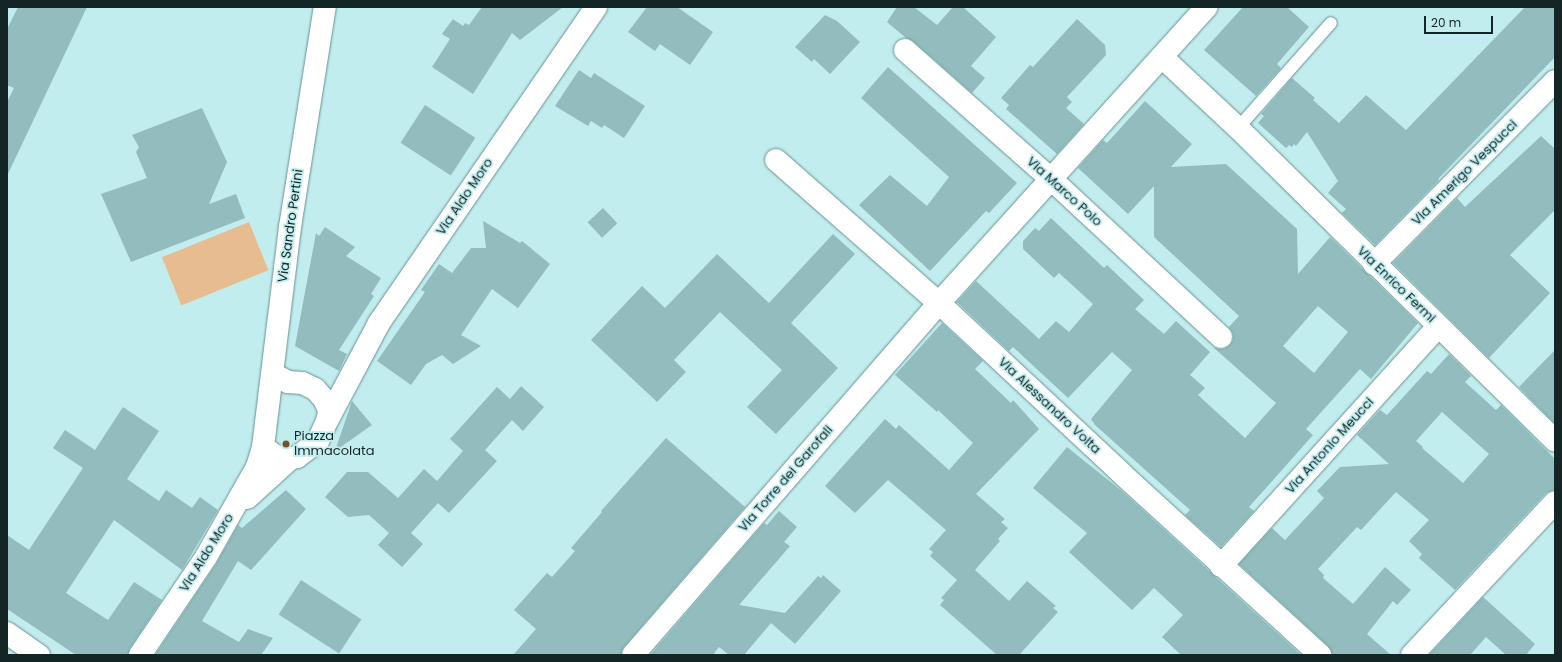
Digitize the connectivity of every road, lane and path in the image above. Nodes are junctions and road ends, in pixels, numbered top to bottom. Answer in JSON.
{"nodes":[{"id":1,"x":325,"y":7,"type":"edge"},
{"id":2,"x":596,"y":7,"type":"edge"},
{"id":3,"x":1206,"y":7,"type":"edge"},
{"id":4,"x":1331,"y":23,"type":"dead end"},
{"id":5,"x":905,"y":50,"type":"dead end"},
{"id":6,"x":1162,"y":56,"type":"junction"},
{"id":7,"x":1555,"y":81,"type":"edge"},
{"id":8,"x":1238,"y":128,"type":"junction"},
{"id":9,"x":776,"y":160,"type":"dead end"},
{"id":10,"x":1050,"y":179,"type":"junction"},
{"id":11,"x":1374,"y":264,"type":"junction"},
{"id":12,"x":939,"y":303,"type":"junction"},
{"id":13,"x":1438,"y":327,"type":"junction"},
{"id":14,"x":1221,"y":337,"type":"dead end"},
{"id":15,"x":277,"y":382,"type":"junction"},
{"id":16,"x":332,"y":403,"type":"junction"},
{"id":17,"x":1555,"y":441,"type":"edge"},
{"id":18,"x":263,"y":446,"type":"junction"},
{"id":19,"x":291,"y":458,"type":"junction"},
{"id":20,"x":1555,"y":502,"type":"edge"},
{"id":21,"x":235,"y":508,"type":"junction"},
{"id":22,"x":1221,"y":566,"type":"junction"},
{"id":23,"x":7,"y":634,"type":"edge"},
{"id":24,"x":38,"y":655,"type":"edge"},
{"id":25,"x":140,"y":655,"type":"edge"},
{"id":26,"x":633,"y":655,"type":"edge"},
{"id":27,"x":1320,"y":655,"type":"edge"},
{"id":28,"x":1412,"y":655,"type":"edge"}],
"edges":[{"from":1,"to":15,"type":"street","name":"Via Sandro Pertini"},
{"from":2,"to":16,"type":"street","name":"Via Aldo Moro"},
{"from":3,"to":6,"type":"street","name":"Via Torre dei Garofali"},
{"from":4,"to":8,"type":"lane"},
{"from":5,"to":10,"type":"street","name":"Via Marco Polo"},
{"from":6,"to":8,"type":"street","name":"Via Enrico Fermi"},
{"from":6,"to":10,"type":"street","name":"Via Torre dei Garofali"},
{"from":7,"to":11,"type":"street","name":"Via Amerigo Vespucci"},
{"from":8,"to":11,"type":"street","name":"Via Enrico Fermi"},
{"from":9,"to":12,"type":"street","name":"Via Alessandro Volta"},
{"from":10,"to":12,"type":"street","name":"Via Torre dei Garofali"},
{"from":10,"to":14,"type":"street","name":"Via Marco Polo"},
{"from":11,"to":13,"type":"street","name":"Via Enrico Fermi"},
{"from":12,"to":22,"type":"street","name":"Via Alessandro Volta"},
{"from":12,"to":26,"type":"street","name":"Via Torre dei Garofali"},
{"from":13,"to":17,"type":"street","name":"Via Enrico Fermi"},
{"from":13,"to":22,"type":"street","name":"Via Antonio Meucci"},
{"from":15,"to":16,"type":"street"},
{"from":15,"to":18,"type":"street","name":"Via Sandro Pertini"},
{"from":16,"to":19,"type":"street"},
{"from":18,"to":19,"type":"street"},
{"from":18,"to":21,"type":"street","name":"Via Aldo Moro"},
{"from":19,"to":21,"type":"street"},
{"from":20,"to":28,"type":"street"},
{"from":21,"to":25,"type":"street","name":"Via Aldo Moro"},
{"from":22,"to":27,"type":"street","name":"Via Alessandro Volta"},
{"from":23,"to":24,"type":"street"}]}
